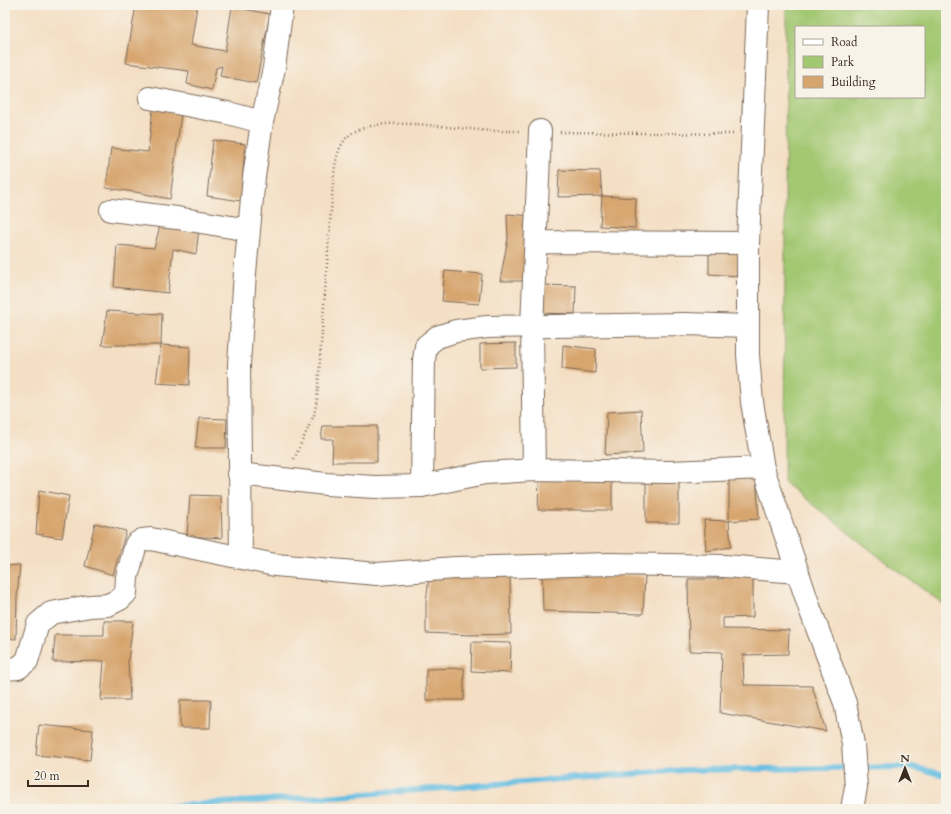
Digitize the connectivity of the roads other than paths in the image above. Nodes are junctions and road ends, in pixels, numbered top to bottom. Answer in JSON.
{"nodes":[{"id":1,"x":282,"y":5,"type":"edge"},
{"id":2,"x":758,"y":5,"type":"edge"},
{"id":3,"x":150,"y":98,"type":"dead end"},
{"id":4,"x":262,"y":122,"type":"junction"},
{"id":5,"x":540,"y":131,"type":"road end"},
{"id":6,"x":112,"y":210,"type":"dead end"},
{"id":7,"x":249,"y":230,"type":"junction"},
{"id":8,"x":536,"y":242,"type":"junction"},
{"id":9,"x":748,"y":243,"type":"junction"},
{"id":10,"x":748,"y":326,"type":"junction"},
{"id":11,"x":532,"y":327,"type":"junction"},
{"id":12,"x":763,"y":468,"type":"junction"},
{"id":13,"x":534,"y":470,"type":"junction"},
{"id":14,"x":239,"y":474,"type":"junction"},
{"id":15,"x":422,"y":486,"type":"junction"},
{"id":16,"x":241,"y":558,"type":"junction"},
{"id":17,"x":797,"y":572,"type":"junction"},
{"id":18,"x":5,"y":670,"type":"edge"},
{"id":19,"x":852,"y":809,"type":"edge"}],
"edges":[{"from":1,"to":4,"type":"street"},
{"from":2,"to":9,"type":"street"},
{"from":3,"to":4,"type":"street"},
{"from":4,"to":7,"type":"street"},
{"from":5,"to":8,"type":"street"},
{"from":6,"to":7,"type":"street"},
{"from":7,"to":14,"type":"street"},
{"from":8,"to":9,"type":"street"},
{"from":8,"to":11,"type":"street"},
{"from":9,"to":10,"type":"street"},
{"from":10,"to":11,"type":"street"},
{"from":10,"to":12,"type":"street"},
{"from":11,"to":13,"type":"street"},
{"from":11,"to":15,"type":"street"},
{"from":12,"to":13,"type":"street"},
{"from":12,"to":17,"type":"street"},
{"from":13,"to":15,"type":"street"},
{"from":14,"to":15,"type":"street"},
{"from":14,"to":16,"type":"street"},
{"from":16,"to":17,"type":"street"},
{"from":16,"to":18,"type":"street"},
{"from":17,"to":19,"type":"street"}]}
